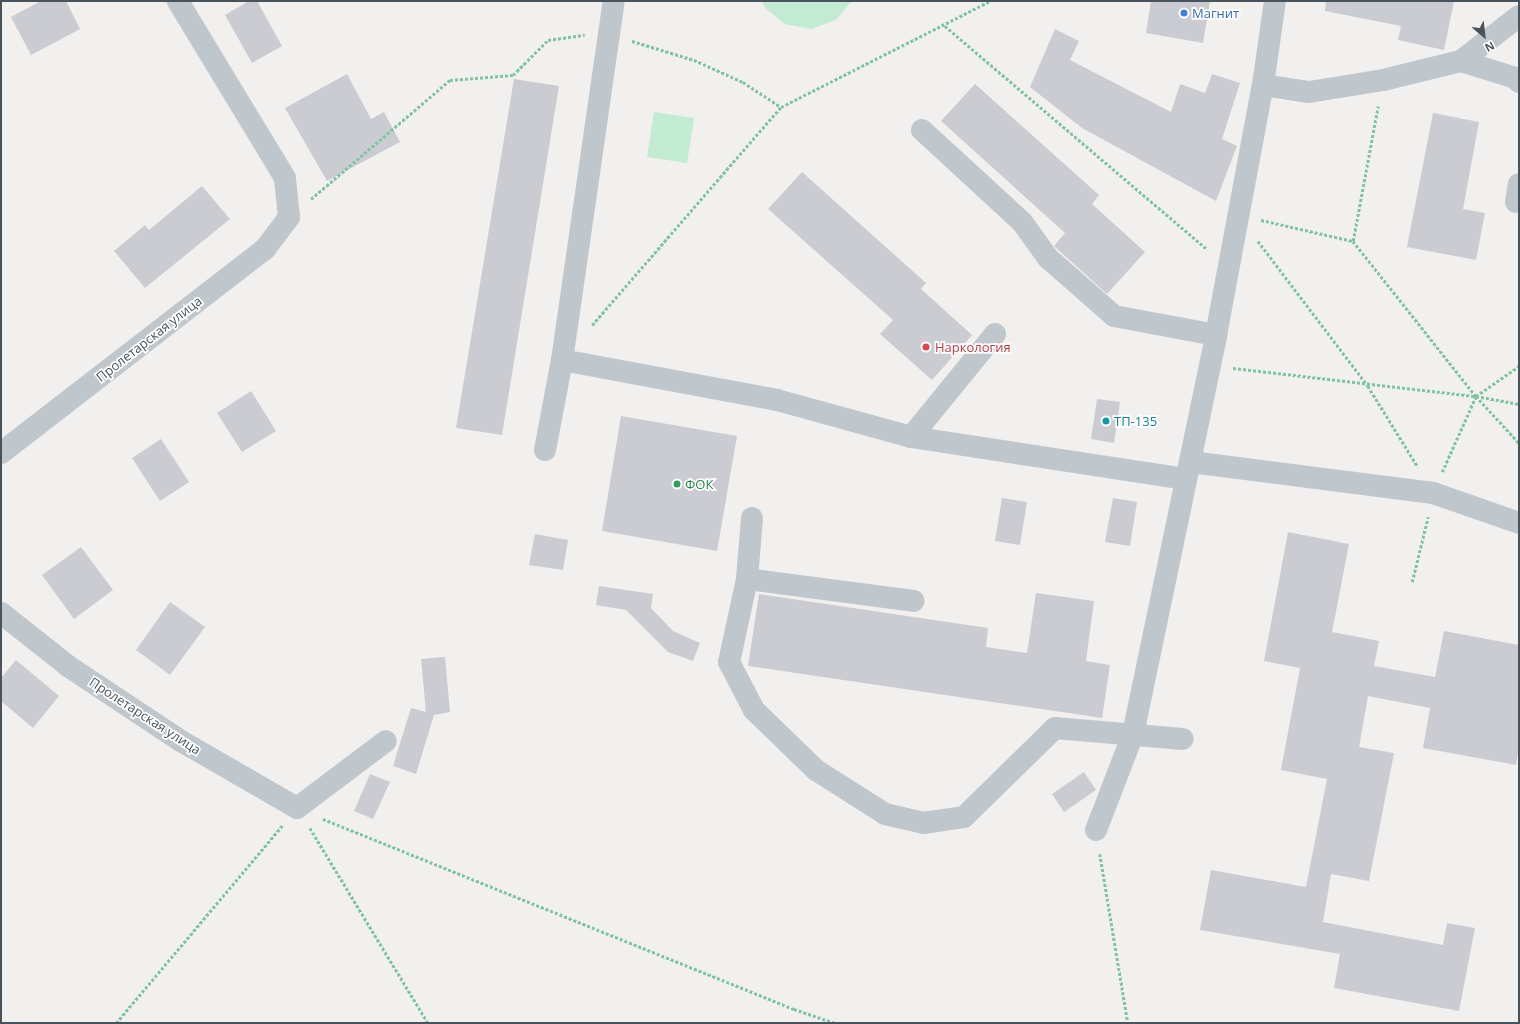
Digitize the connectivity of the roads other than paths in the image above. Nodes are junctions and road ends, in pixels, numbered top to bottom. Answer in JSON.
{"nodes":[{"id":1,"x":178,"y":1,"type":"edge"},
{"id":2,"x":614,"y":1,"type":"edge"},
{"id":3,"x":1275,"y":1,"type":"edge"},
{"id":4,"x":1519,"y":16,"type":"edge"},
{"id":5,"x":1461,"y":61,"type":"junction"},
{"id":6,"x":1519,"y":82,"type":"edge"},
{"id":7,"x":1263,"y":85,"type":"junction"},
{"id":8,"x":922,"y":130,"type":"dead end"},
{"id":9,"x":995,"y":334,"type":"dead end"},
{"id":10,"x":1216,"y":335,"type":"junction"},
{"id":11,"x":562,"y":360,"type":"junction"},
{"id":12,"x":911,"y":437,"type":"junction"},
{"id":13,"x":546,"y":450,"type":"dead end"},
{"id":14,"x":1,"y":453,"type":"edge"},
{"id":15,"x":1188,"y":470,"type":"junction"},
{"id":16,"x":752,"y":518,"type":"dead end"},
{"id":17,"x":1519,"y":523,"type":"edge"},
{"id":18,"x":747,"y":579,"type":"junction"},
{"id":19,"x":914,"y":601,"type":"dead end"},
{"id":20,"x":1,"y":613,"type":"edge"},
{"id":21,"x":1134,"y":734,"type":"junction"},
{"id":22,"x":1183,"y":739,"type":"dead end"},
{"id":23,"x":386,"y":741,"type":"dead end"},
{"id":24,"x":1096,"y":830,"type":"road end"}],
"edges":[{"from":1,"to":14,"type":"street","name":"Пролетарская улица"},
{"from":2,"to":11,"type":"street"},
{"from":3,"to":7,"type":"street"},
{"from":4,"to":5,"type":"street"},
{"from":5,"to":6,"type":"street"},
{"from":5,"to":7,"type":"street"},
{"from":7,"to":10,"type":"street"},
{"from":8,"to":10,"type":"street"},
{"from":9,"to":12,"type":"street"},
{"from":10,"to":15,"type":"street"},
{"from":11,"to":12,"type":"street"},
{"from":11,"to":13,"type":"street"},
{"from":12,"to":15,"type":"street"},
{"from":15,"to":17,"type":"street"},
{"from":15,"to":21,"type":"street"},
{"from":16,"to":18,"type":"street"},
{"from":18,"to":19,"type":"street"},
{"from":18,"to":21,"type":"street"},
{"from":20,"to":23,"type":"street","name":"Пролетарская улица"},
{"from":21,"to":22,"type":"street"},
{"from":21,"to":24,"type":"street"}]}
